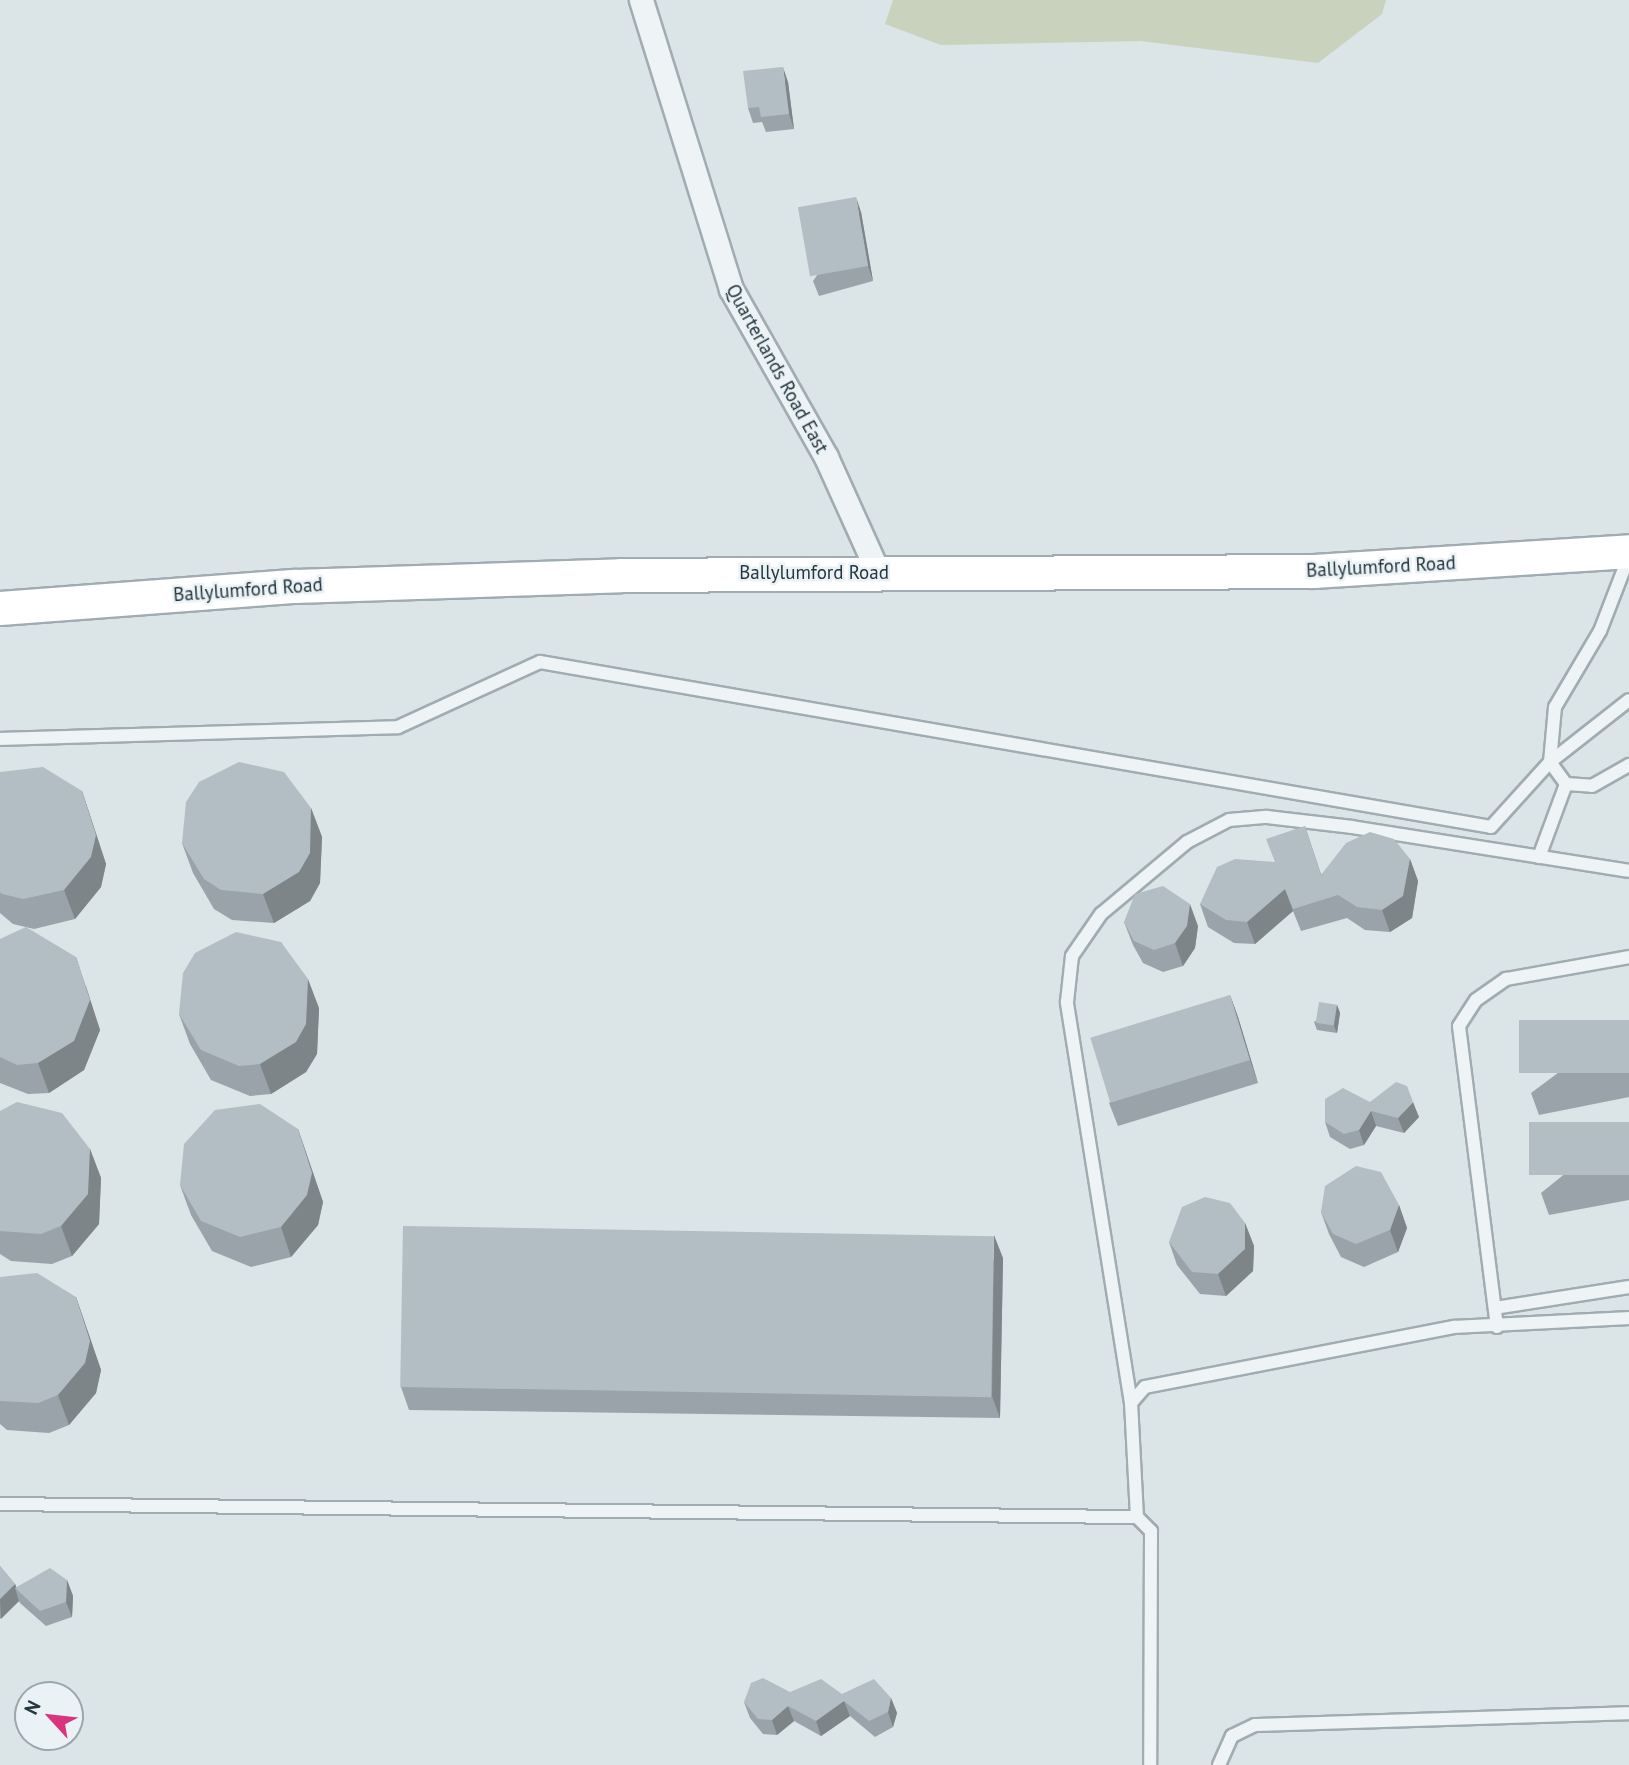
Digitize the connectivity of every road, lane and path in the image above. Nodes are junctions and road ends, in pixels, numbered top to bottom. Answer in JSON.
{"nodes":[{"id":1,"x":641,"y":0,"type":"edge"},
{"id":2,"x":1629,"y":551,"type":"edge"},
{"id":3,"x":1629,"y":556,"type":"edge"},
{"id":4,"x":878,"y":572,"type":"junction"},
{"id":5,"x":0,"y":608,"type":"edge"},
{"id":6,"x":1629,"y":700,"type":"edge"},
{"id":7,"x":0,"y":739,"type":"edge"},
{"id":8,"x":1550,"y":762,"type":"junction"},
{"id":9,"x":1629,"y":765,"type":"edge"},
{"id":10,"x":1566,"y":784,"type":"junction"},
{"id":11,"x":1539,"y":857,"type":"junction"},
{"id":12,"x":1629,"y":871,"type":"edge"},
{"id":13,"x":1629,"y":957,"type":"edge"},
{"id":14,"x":1629,"y":1287,"type":"edge"},
{"id":15,"x":1495,"y":1308,"type":"junction"},
{"id":16,"x":1629,"y":1318,"type":"edge"},
{"id":17,"x":1497,"y":1327,"type":"junction"},
{"id":18,"x":1131,"y":1402,"type":"junction"},
{"id":19,"x":0,"y":1504,"type":"edge"},
{"id":20,"x":1137,"y":1517,"type":"junction"},
{"id":21,"x":1629,"y":1713,"type":"edge"},
{"id":22,"x":1150,"y":1765,"type":"edge"},
{"id":23,"x":1219,"y":1765,"type":"edge"}],
"edges":[{"from":1,"to":4,"type":"street","name":"Quarterlands Road East"},
{"from":2,"to":4,"type":"main road","name":"Ballylumford Road"},
{"from":3,"to":8,"type":"lane"},
{"from":4,"to":5,"type":"main road","name":"Ballylumford Road"},
{"from":6,"to":8,"type":"lane"},
{"from":7,"to":8,"type":"lane"},
{"from":8,"to":10,"type":"lane"},
{"from":9,"to":10,"type":"lane"},
{"from":10,"to":11,"type":"lane"},
{"from":11,"to":12,"type":"lane"},
{"from":11,"to":18,"type":"lane"},
{"from":13,"to":15,"type":"lane"},
{"from":14,"to":15,"type":"lane"},
{"from":15,"to":17,"type":"lane"},
{"from":16,"to":17,"type":"lane"},
{"from":17,"to":18,"type":"lane"},
{"from":18,"to":20,"type":"lane"},
{"from":19,"to":20,"type":"lane"},
{"from":20,"to":22,"type":"lane"},
{"from":21,"to":23,"type":"lane"}]}
